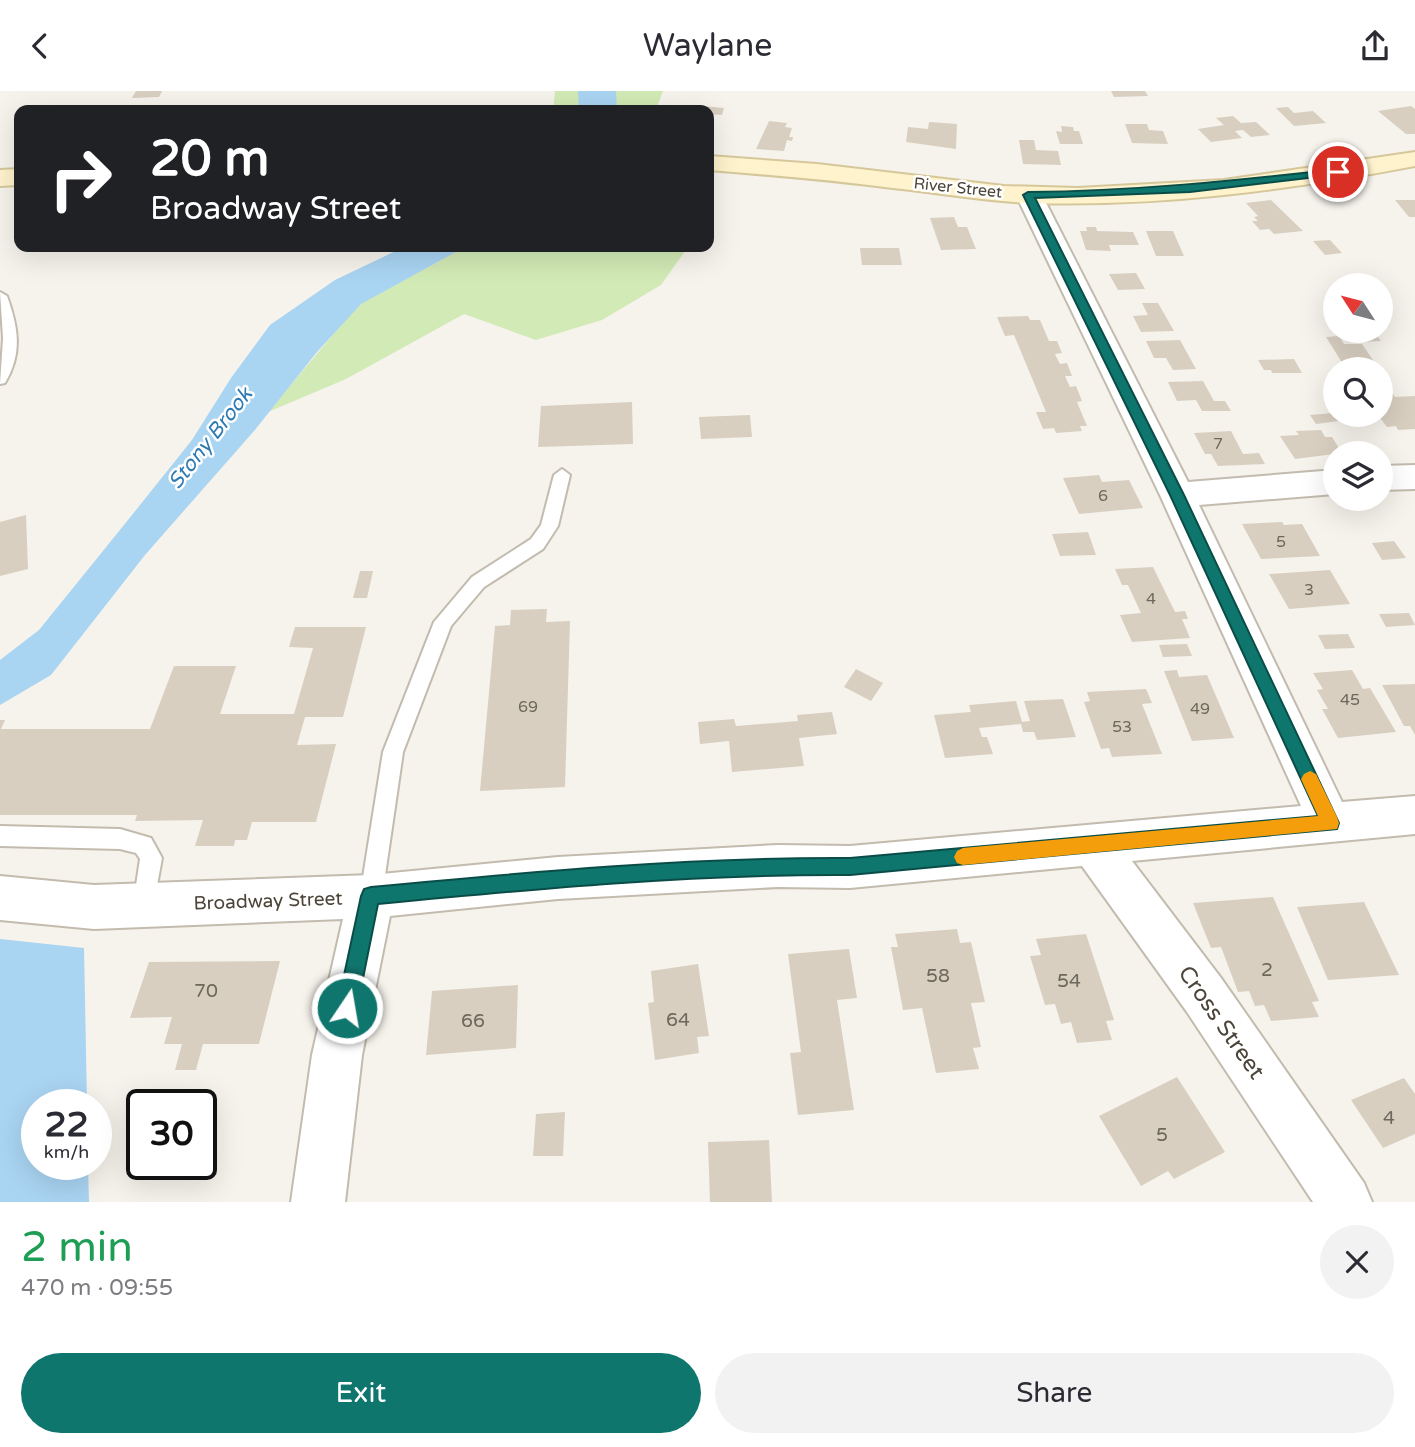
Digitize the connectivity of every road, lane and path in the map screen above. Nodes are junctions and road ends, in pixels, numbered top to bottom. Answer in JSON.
{"nodes":[{"id":1,"x":1414,"y":160,"type":"edge"},
{"id":2,"x":714,"y":163,"type":"edge"},
{"id":3,"x":1028,"y":195,"type":"junction"},
{"id":4,"x":0,"y":296,"type":"edge"},
{"id":5,"x":0,"y":379,"type":"edge"},
{"id":6,"x":562,"y":475,"type":"dead end"},
{"id":7,"x":1415,"y":477,"type":"edge"},
{"id":8,"x":1393,"y":478,"type":"edge"},
{"id":9,"x":1323,"y":483,"type":"edge"},
{"id":10,"x":1177,"y":495,"type":"junction"},
{"id":11,"x":1415,"y":815,"type":"edge"},
{"id":12,"x":1330,"y":823,"type":"junction"},
{"id":13,"x":0,"y":837,"type":"edge"},
{"id":14,"x":1094,"y":846,"type":"junction"},
{"id":15,"x":371,"y":896,"type":"junction"},
{"id":16,"x":0,"y":898,"type":"edge"},
{"id":17,"x":144,"y":905,"type":"junction"},
{"id":18,"x":1333,"y":1196,"type":"edge"},
{"id":19,"x":317,"y":1202,"type":"edge"}],
"edges":[{"from":1,"to":3,"type":"main road","name":"River Street"},
{"from":2,"to":3,"type":"main road","name":"River Street"},
{"from":3,"to":10,"type":"street"},
{"from":4,"to":5,"type":"lane"},
{"from":6,"to":15,"type":"lane"},
{"from":7,"to":8,"type":"street"},
{"from":9,"to":10,"type":"street"},
{"from":10,"to":12,"type":"street"},
{"from":11,"to":12,"type":"street","name":"Broadway Street"},
{"from":12,"to":14,"type":"street","name":"Broadway Street"},
{"from":13,"to":17,"type":"lane"},
{"from":14,"to":15,"type":"street","name":"Broadway Street"},
{"from":14,"to":18,"type":"street","name":"Cross Street"},
{"from":15,"to":17,"type":"street","name":"Broadway Street"},
{"from":15,"to":19,"type":"street"},
{"from":16,"to":17,"type":"street","name":"Broadway Street"}]}
